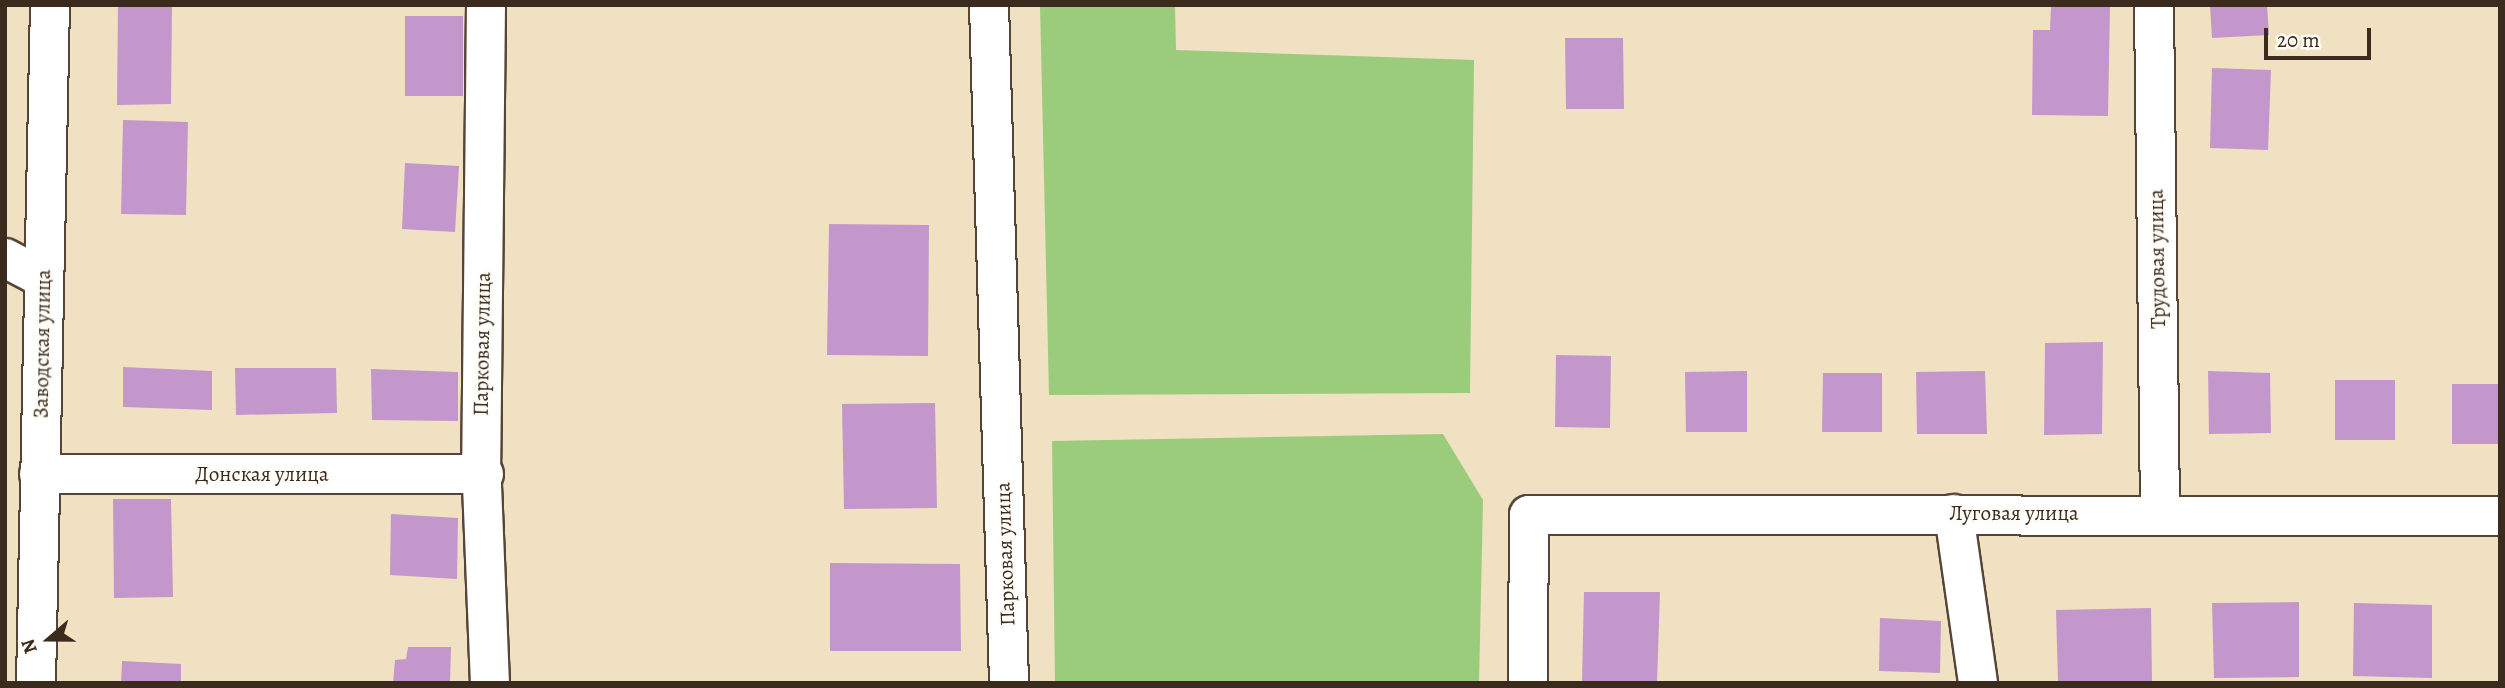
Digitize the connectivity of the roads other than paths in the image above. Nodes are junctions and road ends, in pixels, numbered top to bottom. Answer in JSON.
{"nodes":[{"id":1,"x":50,"y":5,"type":"edge"},
{"id":2,"x":486,"y":5,"type":"edge"},
{"id":3,"x":989,"y":5,"type":"edge"},
{"id":4,"x":2154,"y":5,"type":"edge"},
{"id":5,"x":5,"y":258,"type":"edge"},
{"id":6,"x":43,"y":278,"type":"junction"},
{"id":7,"x":39,"y":474,"type":"junction"},
{"id":8,"x":484,"y":474,"type":"junction"},
{"id":9,"x":2160,"y":513,"type":"junction"},
{"id":10,"x":1954,"y":514,"type":"junction"},
{"id":11,"x":2500,"y":516,"type":"edge"},
{"id":12,"x":36,"y":683,"type":"edge"},
{"id":13,"x":490,"y":683,"type":"edge"},
{"id":14,"x":1009,"y":683,"type":"edge"},
{"id":15,"x":1528,"y":683,"type":"edge"},
{"id":16,"x":1978,"y":683,"type":"edge"}],
"edges":[{"from":1,"to":6,"type":"street","name":"Заводская улица"},
{"from":2,"to":8,"type":"street","name":"Парковая улица"},
{"from":3,"to":14,"type":"street","name":"Парковая улица"},
{"from":4,"to":9,"type":"street","name":"Трудовая улица"},
{"from":5,"to":6,"type":"street"},
{"from":6,"to":7,"type":"street","name":"Заводская улица"},
{"from":7,"to":8,"type":"street","name":"Донская улица"},
{"from":7,"to":12,"type":"street","name":"Заводская улица"},
{"from":8,"to":13,"type":"street","name":"Парковая улица"},
{"from":9,"to":10,"type":"street","name":"Луговая улица"},
{"from":9,"to":11,"type":"street","name":"Луговая улица"},
{"from":10,"to":15,"type":"street","name":"Луговая улица"},
{"from":10,"to":16,"type":"street"}]}
